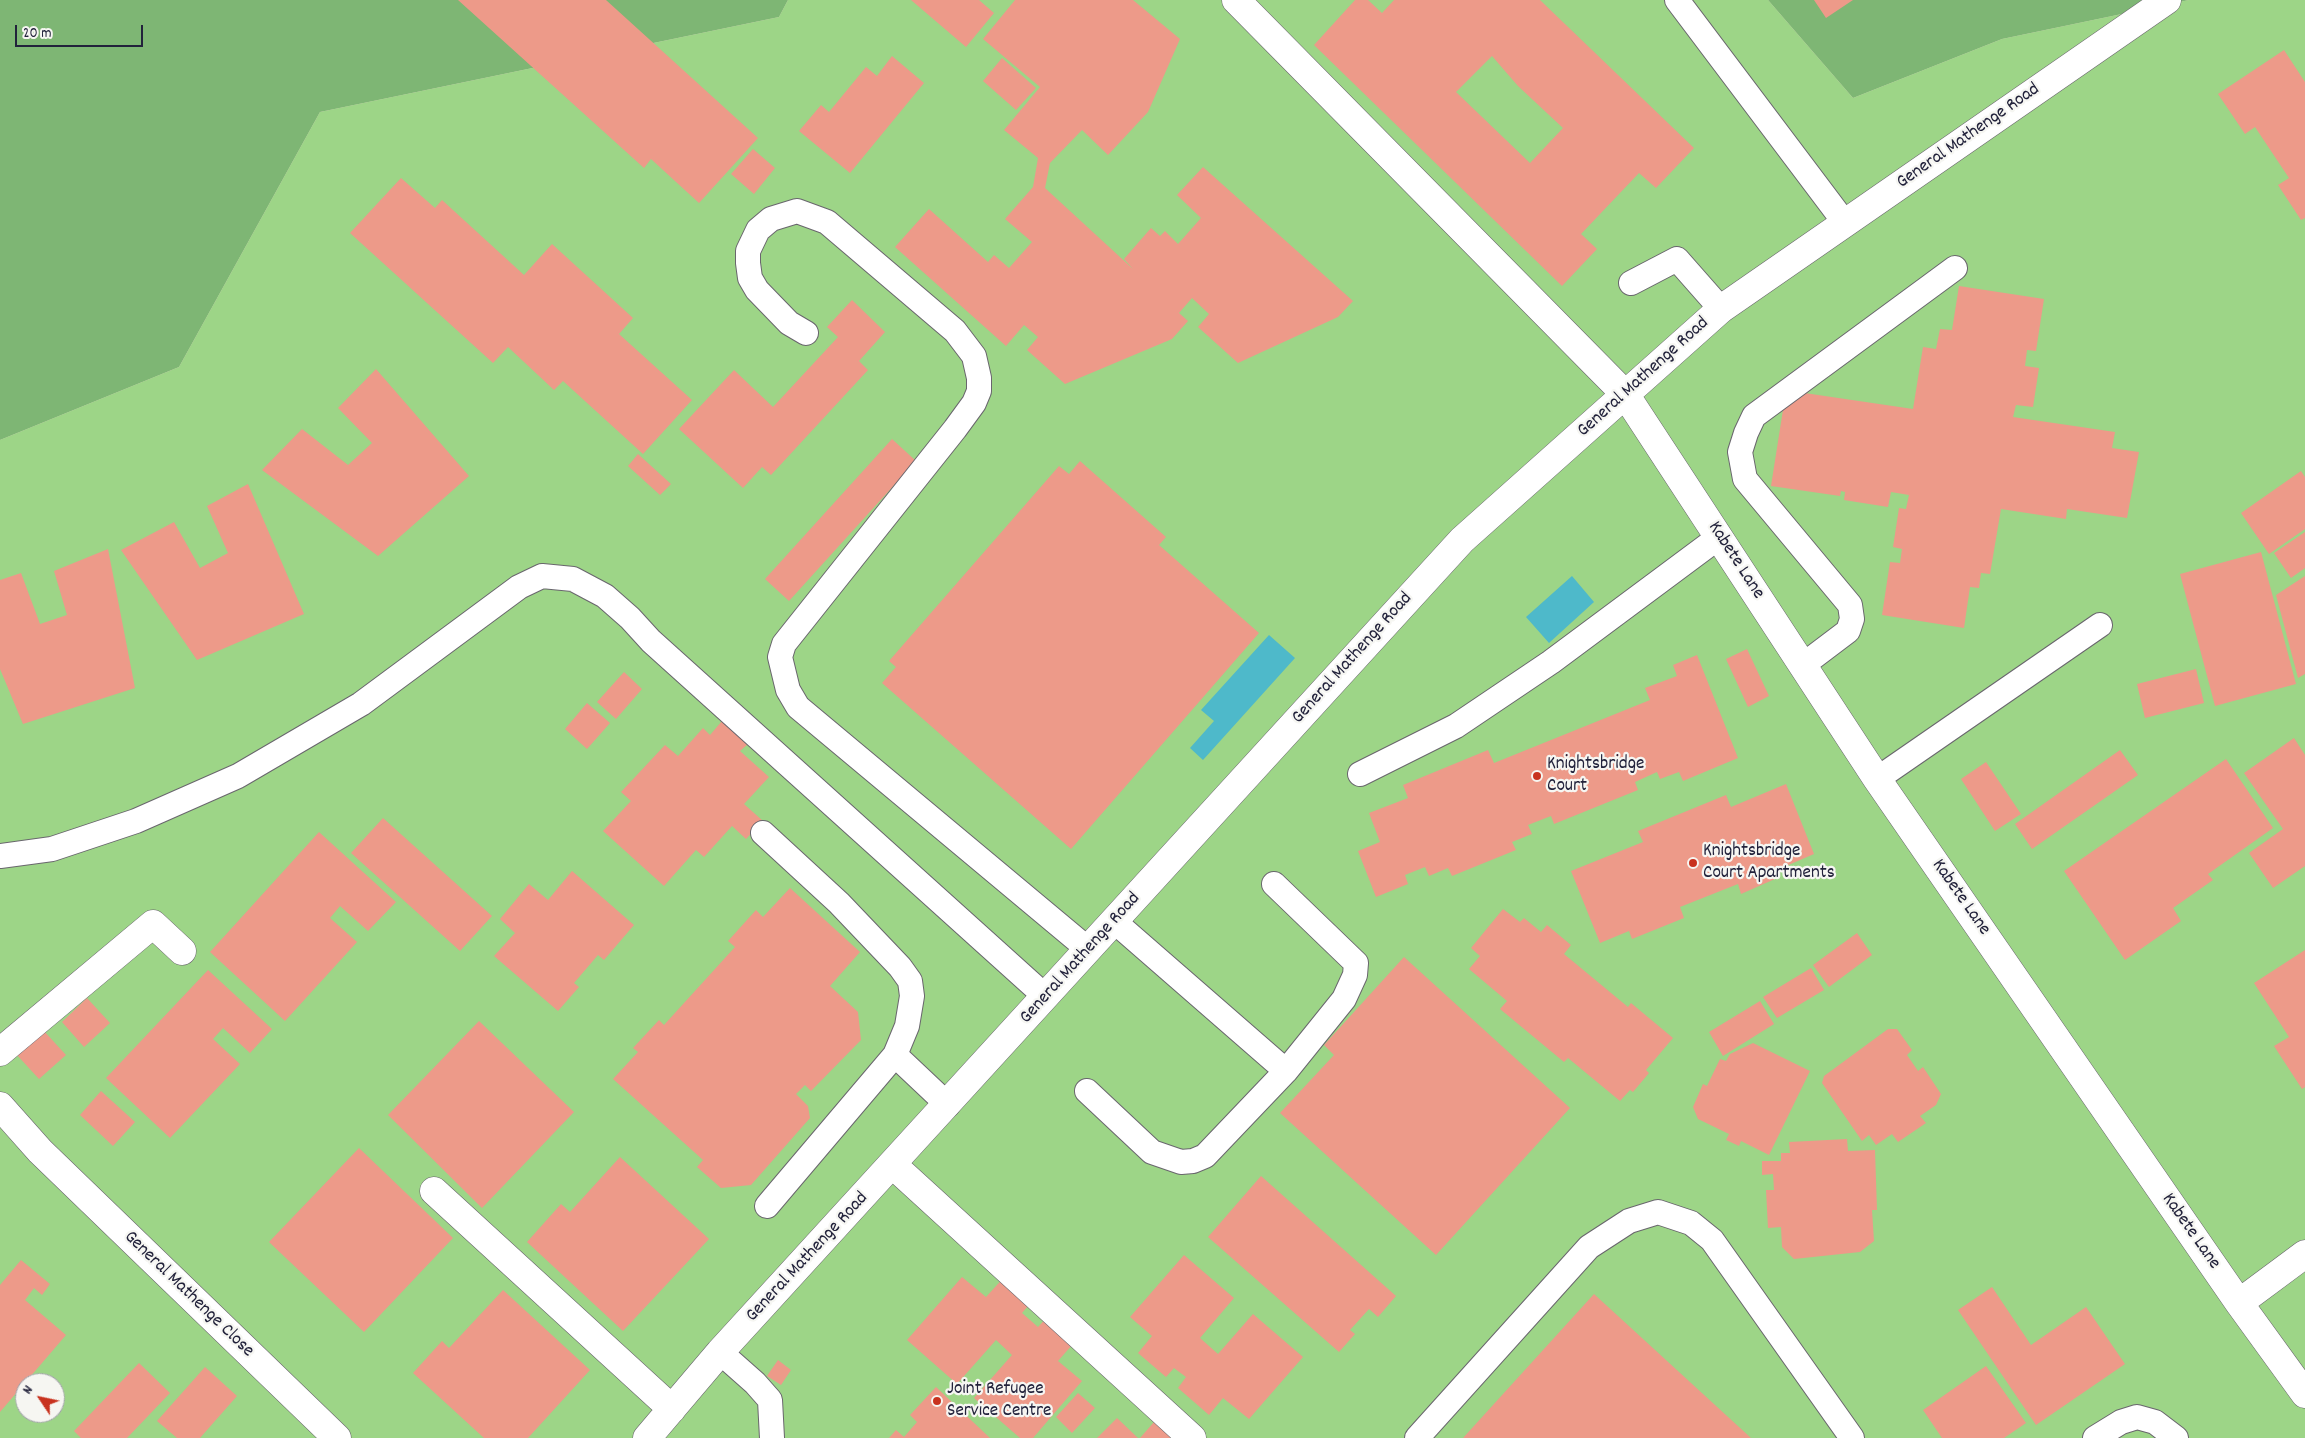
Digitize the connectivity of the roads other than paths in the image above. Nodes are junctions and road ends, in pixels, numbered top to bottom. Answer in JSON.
{"nodes":[{"id":1,"x":1236,"y":0,"type":"edge"},
{"id":2,"x":1677,"y":0,"type":"edge"},
{"id":3,"x":2167,"y":0,"type":"edge"},
{"id":4,"x":1845,"y":223,"type":"junction"},
{"id":5,"x":1955,"y":268,"type":"dead end"},
{"id":6,"x":1631,"y":283,"type":"dead end"},
{"id":7,"x":1721,"y":309,"type":"junction"},
{"id":8,"x":806,"y":334,"type":"dead end"},
{"id":9,"x":1625,"y":394,"type":"junction"},
{"id":10,"x":1719,"y":537,"type":"junction"},
{"id":11,"x":2100,"y":625,"type":"dead end"},
{"id":12,"x":1803,"y":664,"type":"junction"},
{"id":13,"x":1360,"y":774,"type":"dead end"},
{"id":14,"x":1877,"y":779,"type":"junction"},
{"id":15,"x":763,"y":833,"type":"dead end"},
{"id":16,"x":0,"y":856,"type":"edge"},
{"id":17,"x":1274,"y":884,"type":"dead end"},
{"id":18,"x":1115,"y":922,"type":"junction"},
{"id":19,"x":1090,"y":950,"type":"junction"},
{"id":20,"x":182,"y":951,"type":"dead end"},
{"id":21,"x":1046,"y":997,"type":"junction"},
{"id":22,"x":0,"y":1052,"type":"edge"},
{"id":23,"x":895,"y":1055,"type":"junction"},
{"id":24,"x":1286,"y":1070,"type":"junction"},
{"id":25,"x":1088,"y":1091,"type":"dead end"},
{"id":26,"x":948,"y":1105,"type":"junction"},
{"id":27,"x":0,"y":1106,"type":"edge"},
{"id":28,"x":893,"y":1165,"type":"junction"},
{"id":29,"x":434,"y":1191,"type":"dead end"},
{"id":30,"x":767,"y":1206,"type":"dead end"},
{"id":31,"x":2305,"y":1254,"type":"edge"},
{"id":32,"x":2239,"y":1303,"type":"junction"},
{"id":33,"x":720,"y":1352,"type":"junction"},
{"id":34,"x":2305,"y":1394,"type":"edge"},
{"id":35,"x":672,"y":1410,"type":"junction"},
{"id":36,"x":337,"y":1438,"type":"edge"},
{"id":37,"x":647,"y":1438,"type":"edge"},
{"id":38,"x":772,"y":1438,"type":"edge"},
{"id":39,"x":1192,"y":1438,"type":"edge"},
{"id":40,"x":1416,"y":1438,"type":"edge"},
{"id":41,"x":1852,"y":1438,"type":"edge"},
{"id":42,"x":2095,"y":1438,"type":"edge"},
{"id":43,"x":2176,"y":1438,"type":"edge"}],
"edges":[{"from":1,"to":9,"type":"street","name":"Kabete Lane"},
{"from":2,"to":4,"type":"lane"},
{"from":3,"to":4,"type":"street","name":"General Mathenge Road"},
{"from":4,"to":7,"type":"street","name":"General Mathenge Road"},
{"from":5,"to":12,"type":"lane"},
{"from":6,"to":7,"type":"lane"},
{"from":7,"to":9,"type":"street","name":"General Mathenge Road"},
{"from":8,"to":19,"type":"lane"},
{"from":9,"to":10,"type":"street","name":"Kabete Lane"},
{"from":9,"to":18,"type":"street","name":"General Mathenge Road"},
{"from":10,"to":12,"type":"street","name":"Kabete Lane"},
{"from":10,"to":13,"type":"lane"},
{"from":11,"to":14,"type":"lane"},
{"from":12,"to":14,"type":"street","name":"Kabete Lane"},
{"from":14,"to":32,"type":"street","name":"Kabete Lane"},
{"from":15,"to":23,"type":"lane"},
{"from":16,"to":21,"type":"lane"},
{"from":17,"to":24,"type":"lane"},
{"from":18,"to":19,"type":"street","name":"General Mathenge Road"},
{"from":18,"to":24,"type":"lane"},
{"from":19,"to":21,"type":"street","name":"General Mathenge Road"},
{"from":20,"to":22,"type":"street"},
{"from":21,"to":26,"type":"street","name":"General Mathenge Road"},
{"from":23,"to":26,"type":"lane"},
{"from":23,"to":30,"type":"lane"},
{"from":24,"to":25,"type":"lane"},
{"from":26,"to":28,"type":"street","name":"General Mathenge Road"},
{"from":27,"to":36,"type":"street","name":"General Mathenge Close"},
{"from":28,"to":33,"type":"street","name":"General Mathenge Road"},
{"from":28,"to":39,"type":"street"},
{"from":29,"to":35,"type":"street"},
{"from":31,"to":32,"type":"street"},
{"from":32,"to":34,"type":"street","name":"Kabete Lane"},
{"from":33,"to":35,"type":"street","name":"General Mathenge Road"},
{"from":33,"to":38,"type":"lane"},
{"from":35,"to":37,"type":"street","name":"General Mathenge Road"},
{"from":40,"to":41,"type":"lane"},
{"from":42,"to":43,"type":"lane"}]}
